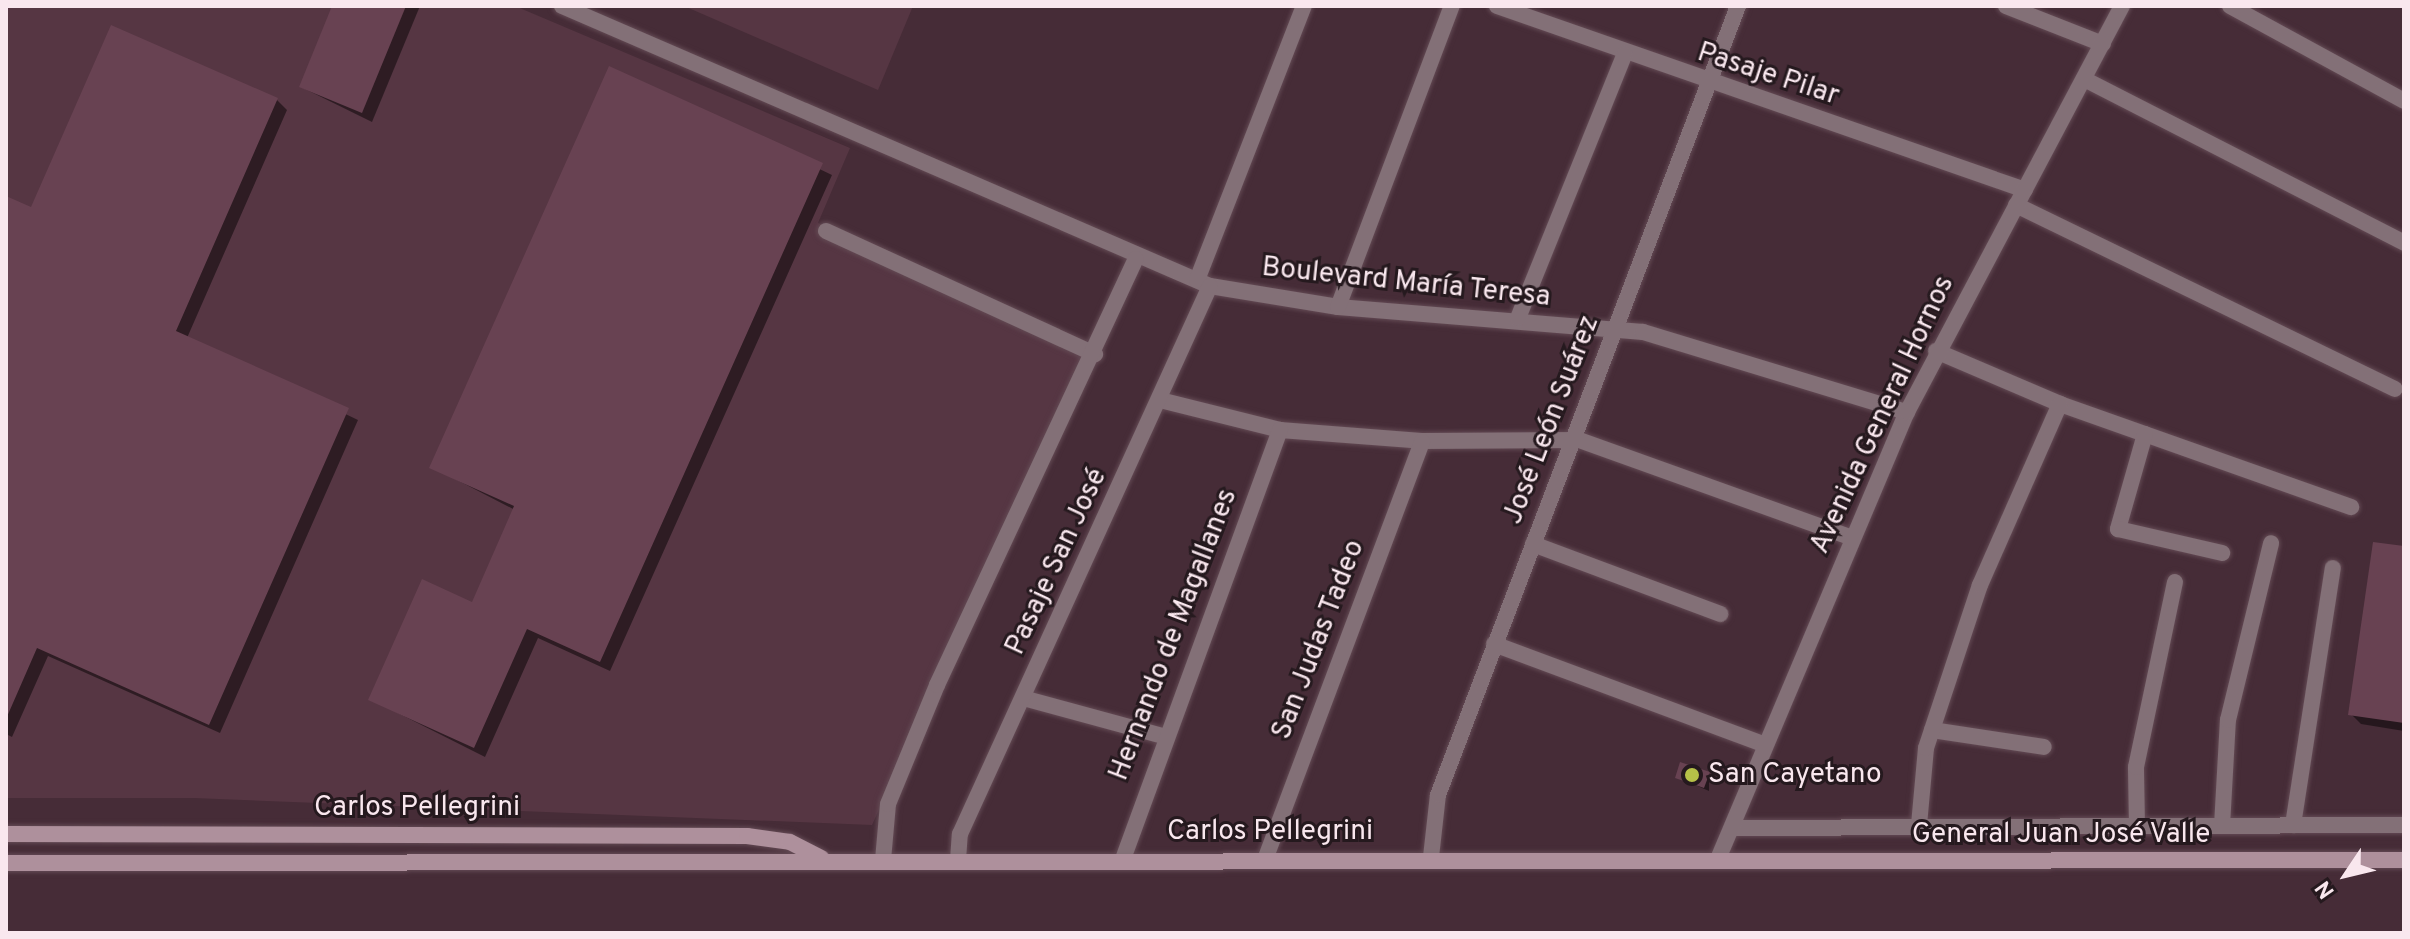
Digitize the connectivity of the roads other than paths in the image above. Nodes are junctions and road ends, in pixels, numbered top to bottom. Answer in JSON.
{"nodes":[{"id":1,"x":562,"y":6,"type":"edge"},
{"id":2,"x":1304,"y":6,"type":"edge"},
{"id":3,"x":1452,"y":6,"type":"edge"},
{"id":4,"x":1497,"y":6,"type":"edge"},
{"id":5,"x":1738,"y":6,"type":"edge"},
{"id":6,"x":2006,"y":6,"type":"edge"},
{"id":7,"x":2122,"y":6,"type":"edge"},
{"id":8,"x":2230,"y":6,"type":"edge"},
{"id":9,"x":2103,"y":44,"type":"junction"},
{"id":10,"x":1624,"y":55,"type":"junction"},
{"id":11,"x":2084,"y":79,"type":"junction"},
{"id":12,"x":1711,"y":84,"type":"junction"},
{"id":13,"x":2404,"y":101,"type":"edge"},
{"id":14,"x":2020,"y":197,"type":"junction"},
{"id":15,"x":826,"y":231,"type":"dead end"},
{"id":16,"x":2404,"y":243,"type":"edge"},
{"id":17,"x":1136,"y":259,"type":"junction"},
{"id":18,"x":1203,"y":283,"type":"junction"},
{"id":19,"x":1338,"y":307,"type":"junction"},
{"id":20,"x":1518,"y":318,"type":"junction"},
{"id":21,"x":1613,"y":333,"type":"junction"},
{"id":22,"x":1936,"y":351,"type":"junction"},
{"id":23,"x":1095,"y":354,"type":"junction"},
{"id":24,"x":2395,"y":389,"type":"dead end"},
{"id":25,"x":1160,"y":400,"type":"junction"},
{"id":26,"x":2060,"y":404,"type":"junction"},
{"id":27,"x":1907,"y":412,"type":"junction"},
{"id":28,"x":1280,"y":430,"type":"junction"},
{"id":29,"x":2145,"y":434,"type":"junction"},
{"id":30,"x":1571,"y":439,"type":"junction"},
{"id":31,"x":1422,"y":441,"type":"junction"},
{"id":32,"x":2351,"y":507,"type":"dead end"},
{"id":33,"x":1852,"y":538,"type":"junction"},
{"id":34,"x":2271,"y":543,"type":"dead end"},
{"id":35,"x":1533,"y":544,"type":"junction"},
{"id":36,"x":2222,"y":553,"type":"dead end"},
{"id":37,"x":2333,"y":568,"type":"dead end"},
{"id":38,"x":2175,"y":582,"type":"dead end"},
{"id":39,"x":1720,"y":614,"type":"dead end"},
{"id":40,"x":1494,"y":644,"type":"junction"},
{"id":41,"x":1023,"y":698,"type":"junction"},
{"id":42,"x":1932,"y":730,"type":"junction"},
{"id":43,"x":1163,"y":736,"type":"junction"},
{"id":44,"x":1765,"y":745,"type":"junction"},
{"id":45,"x":2044,"y":747,"type":"dead end"},
{"id":46,"x":1919,"y":825,"type":"junction"},
{"id":47,"x":2293,"y":825,"type":"junction"},
{"id":48,"x":2404,"y":825,"type":"edge"},
{"id":49,"x":2222,"y":826,"type":"junction"},
{"id":50,"x":2137,"y":827,"type":"junction"},
{"id":51,"x":1732,"y":828,"type":"junction"},
{"id":52,"x":6,"y":834,"type":"edge"},
{"id":53,"x":1266,"y":857,"type":"junction"},
{"id":54,"x":1431,"y":857,"type":"junction"},
{"id":55,"x":822,"y":859,"type":"junction"},
{"id":56,"x":1123,"y":859,"type":"junction"},
{"id":57,"x":1718,"y":859,"type":"junction"},
{"id":58,"x":883,"y":860,"type":"junction"},
{"id":59,"x":958,"y":860,"type":"junction"},
{"id":60,"x":2404,"y":860,"type":"edge"},
{"id":61,"x":6,"y":863,"type":"edge"}],
"edges":[{"from":1,"to":17,"type":"street","name":"Boulevard María Teresa"},
{"from":2,"to":18,"type":"street","name":"Pasaje San José"},
{"from":3,"to":19,"type":"street"},
{"from":4,"to":10,"type":"street","name":"Pasaje Pilar"},
{"from":5,"to":12,"type":"street","name":"José León Suárez"},
{"from":6,"to":9,"type":"street"},
{"from":7,"to":9,"type":"street","name":"Avenida General Hornos"},
{"from":8,"to":13,"type":"street"},
{"from":9,"to":11,"type":"street","name":"Avenida General Hornos"},
{"from":10,"to":12,"type":"street","name":"Pasaje Pilar"},
{"from":10,"to":20,"type":"street"},
{"from":11,"to":14,"type":"street","name":"Avenida General Hornos"},
{"from":11,"to":16,"type":"street"},
{"from":12,"to":14,"type":"street","name":"Pasaje Pilar"},
{"from":12,"to":21,"type":"street","name":"José León Suárez"},
{"from":14,"to":22,"type":"street","name":"Avenida General Hornos"},
{"from":14,"to":24,"type":"street","name":"Pasaje Pilar"},
{"from":15,"to":23,"type":"street"},
{"from":17,"to":18,"type":"street","name":"Boulevard María Teresa"},
{"from":17,"to":23,"type":"street"},
{"from":18,"to":19,"type":"street","name":"Boulevard María Teresa"},
{"from":18,"to":25,"type":"street","name":"Pasaje San José"},
{"from":19,"to":20,"type":"street","name":"Boulevard María Teresa"},
{"from":20,"to":21,"type":"street","name":"Boulevard María Teresa"},
{"from":21,"to":27,"type":"street","name":"Boulevard María Teresa"},
{"from":21,"to":30,"type":"street","name":"José León Suárez"},
{"from":22,"to":26,"type":"street"},
{"from":22,"to":27,"type":"street","name":"Avenida General Hornos"},
{"from":23,"to":58,"type":"street"},
{"from":25,"to":28,"type":"street"},
{"from":25,"to":41,"type":"street","name":"Pasaje San José"},
{"from":26,"to":29,"type":"street"},
{"from":26,"to":42,"type":"street"},
{"from":27,"to":33,"type":"street","name":"Avenida General Hornos"},
{"from":28,"to":31,"type":"street"},
{"from":28,"to":43,"type":"street","name":"Hernando de Magallanes"},
{"from":29,"to":32,"type":"street"},
{"from":29,"to":36,"type":"street"},
{"from":30,"to":31,"type":"street"},
{"from":30,"to":33,"type":"street"},
{"from":30,"to":35,"type":"street","name":"José León Suárez"},
{"from":31,"to":53,"type":"street","name":"San Judas Tadeo"},
{"from":33,"to":44,"type":"street","name":"Avenida General Hornos"},
{"from":34,"to":49,"type":"street"},
{"from":35,"to":39,"type":"street"},
{"from":35,"to":40,"type":"street","name":"José León Suárez"},
{"from":37,"to":47,"type":"street"},
{"from":38,"to":50,"type":"street"},
{"from":40,"to":44,"type":"street"},
{"from":40,"to":54,"type":"street","name":"José León Suárez"},
{"from":41,"to":43,"type":"street"},
{"from":41,"to":59,"type":"street","name":"Pasaje San José"},
{"from":42,"to":45,"type":"street"},
{"from":42,"to":46,"type":"street"},
{"from":43,"to":56,"type":"street","name":"Hernando de Magallanes"},
{"from":44,"to":51,"type":"street","name":"Avenida General Hornos"},
{"from":46,"to":50,"type":"street","name":"General Juan José Valle"},
{"from":46,"to":51,"type":"street","name":"General Juan José Valle"},
{"from":47,"to":48,"type":"street","name":"General Juan José Valle"},
{"from":47,"to":49,"type":"street","name":"General Juan José Valle"},
{"from":49,"to":50,"type":"street","name":"General Juan José Valle"},
{"from":51,"to":57,"type":"street","name":"Avenida General Hornos"},
{"from":52,"to":55,"type":"main road","name":"Carlos Pellegrini"},
{"from":53,"to":54,"type":"main road","name":"Carlos Pellegrini"},
{"from":53,"to":56,"type":"main road","name":"Carlos Pellegrini"},
{"from":54,"to":57,"type":"main road","name":"Carlos Pellegrini"},
{"from":55,"to":58,"type":"main road","name":"Carlos Pellegrini"},
{"from":55,"to":61,"type":"main road","name":"Carlos Pellegrini"},
{"from":56,"to":59,"type":"main road","name":"Carlos Pellegrini"},
{"from":57,"to":60,"type":"main road","name":"General Juan José Valle"},
{"from":58,"to":59,"type":"main road","name":"Carlos Pellegrini"}]}
